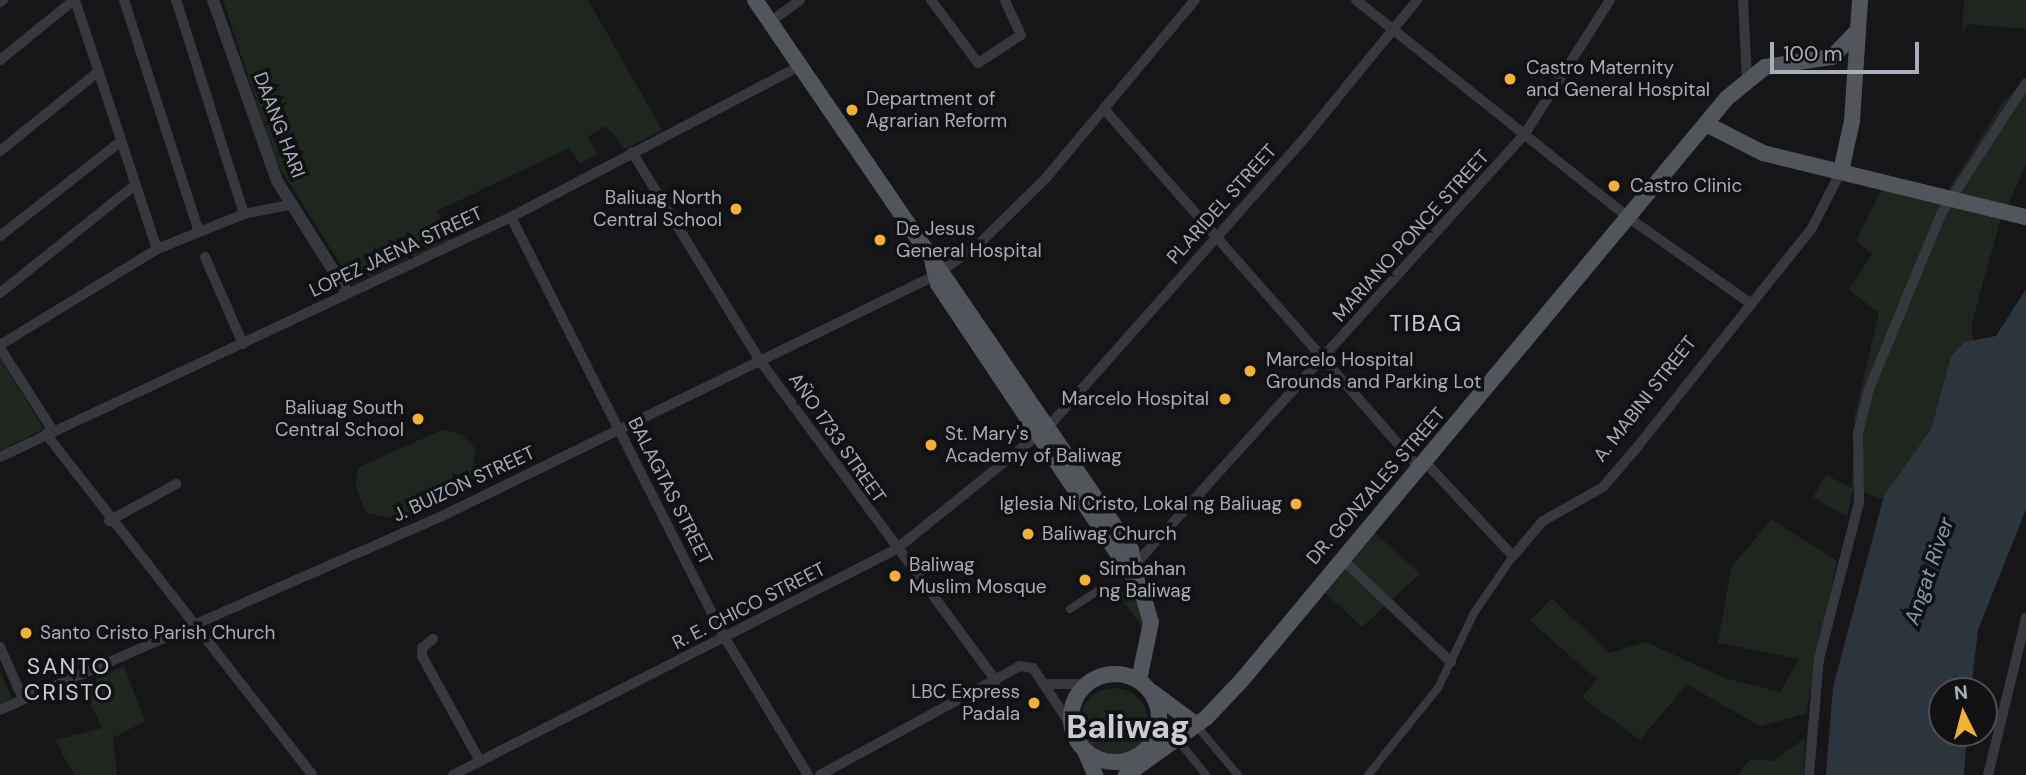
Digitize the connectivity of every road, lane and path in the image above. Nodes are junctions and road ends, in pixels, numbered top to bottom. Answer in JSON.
{"nodes":[{"id":1,"x":74,"y":0,"type":"edge"},
{"id":2,"x":124,"y":0,"type":"edge"},
{"id":3,"x":176,"y":0,"type":"edge"},
{"id":4,"x":213,"y":0,"type":"edge"},
{"id":5,"x":755,"y":0,"type":"edge"},
{"id":6,"x":800,"y":0,"type":"edge"},
{"id":7,"x":931,"y":0,"type":"edge"},
{"id":8,"x":1005,"y":0,"type":"edge"},
{"id":9,"x":1195,"y":0,"type":"edge"},
{"id":10,"x":1356,"y":0,"type":"edge"},
{"id":11,"x":1417,"y":0,"type":"edge"},
{"id":12,"x":1610,"y":0,"type":"edge"},
{"id":13,"x":1743,"y":0,"type":"edge"},
{"id":14,"x":1860,"y":0,"type":"edge"},
{"id":15,"x":770,"y":22,"type":"junction"},
{"id":16,"x":1391,"y":31,"type":"junction"},
{"id":17,"x":1856,"y":32,"type":"junction"},
{"id":18,"x":0,"y":60,"type":"edge"},
{"id":19,"x":800,"y":66,"type":"junction"},
{"id":20,"x":98,"y":72,"type":"junction"},
{"id":21,"x":1747,"y":78,"type":"junction"},
{"id":22,"x":2026,"y":83,"type":"edge"},
{"id":23,"x":1104,"y":109,"type":"junction"},
{"id":24,"x":1708,"y":125,"type":"junction"},
{"id":25,"x":1524,"y":135,"type":"junction"},
{"id":26,"x":121,"y":141,"type":"junction"},
{"id":27,"x":0,"y":150,"type":"edge"},
{"id":28,"x":632,"y":152,"type":"junction"},
{"id":29,"x":1841,"y":171,"type":"junction"},
{"id":30,"x":135,"y":184,"type":"junction"},
{"id":31,"x":293,"y":204,"type":"junction"},
{"id":32,"x":244,"y":214,"type":"junction"},
{"id":33,"x":2026,"y":216,"type":"edge"},
{"id":34,"x":511,"y":217,"type":"junction"},
{"id":35,"x":1629,"y":218,"type":"junction"},
{"id":36,"x":198,"y":229,"type":"junction"},
{"id":37,"x":1215,"y":235,"type":"junction"},
{"id":38,"x":0,"y":236,"type":"edge"},
{"id":39,"x":157,"y":249,"type":"junction"},
{"id":40,"x":205,"y":257,"type":"dead end"},
{"id":41,"x":937,"y":270,"type":"junction"},
{"id":42,"x":347,"y":292,"type":"junction"},
{"id":43,"x":0,"y":293,"type":"edge"},
{"id":44,"x":1750,"y":303,"type":"junction"},
{"id":45,"x":243,"y":344,"type":"junction"},
{"id":46,"x":0,"y":346,"type":"edge"},
{"id":47,"x":758,"y":358,"type":"junction"},
{"id":48,"x":1323,"y":359,"type":"junction"},
{"id":49,"x":617,"y":428,"type":"junction"},
{"id":50,"x":1043,"y":430,"type":"junction"},
{"id":51,"x":49,"y":432,"type":"junction"},
{"id":52,"x":0,"y":457,"type":"edge"},
{"id":53,"x":1422,"y":464,"type":"junction"},
{"id":54,"x":176,"y":484,"type":"dead end"},
{"id":55,"x":109,"y":521,"type":"junction"},
{"id":56,"x":895,"y":550,"type":"junction"},
{"id":57,"x":1513,"y":556,"type":"junction"},
{"id":58,"x":1342,"y":559,"type":"junction"},
{"id":59,"x":1134,"y":573,"type":"junction"},
{"id":60,"x":1099,"y":590,"type":"dead end"},
{"id":61,"x":1070,"y":609,"type":"dead end"},
{"id":62,"x":2026,"y":618,"type":"edge"},
{"id":63,"x":192,"y":624,"type":"junction"},
{"id":64,"x":725,"y":638,"type":"junction"},
{"id":65,"x":433,"y":639,"type":"dead end"},
{"id":66,"x":0,"y":647,"type":"edge"},
{"id":67,"x":1451,"y":662,"type":"junction"},
{"id":68,"x":1139,"y":680,"type":"junction"},
{"id":69,"x":996,"y":681,"type":"junction"},
{"id":70,"x":1043,"y":684,"type":"junction"},
{"id":71,"x":1087,"y":684,"type":"junction"},
{"id":72,"x":1152,"y":692,"type":"junction"},
{"id":73,"x":23,"y":699,"type":"junction"},
{"id":74,"x":0,"y":710,"type":"edge"},
{"id":75,"x":1194,"y":723,"type":"junction"},
{"id":76,"x":1072,"y":727,"type":"junction"},
{"id":77,"x":1175,"y":737,"type":"junction"},
{"id":78,"x":1084,"y":751,"type":"junction"},
{"id":79,"x":480,"y":761,"type":"junction"},
{"id":80,"x":1127,"y":768,"type":"edge"},
{"id":81,"x":312,"y":775,"type":"edge"},
{"id":82,"x":453,"y":775,"type":"edge"},
{"id":83,"x":808,"y":775,"type":"edge"},
{"id":84,"x":820,"y":775,"type":"edge"},
{"id":85,"x":1095,"y":775,"type":"edge"},
{"id":86,"x":1109,"y":775,"type":"edge"},
{"id":87,"x":1206,"y":775,"type":"edge"},
{"id":88,"x":1238,"y":775,"type":"edge"},
{"id":89,"x":1368,"y":775,"type":"edge"},
{"id":90,"x":1809,"y":775,"type":"edge"},
{"id":91,"x":1988,"y":775,"type":"edge"}],
"edges":[{"from":1,"to":18,"type":"street"},
{"from":1,"to":20,"type":"street"},
{"from":2,"to":36,"type":"street"},
{"from":3,"to":32,"type":"street"},
{"from":4,"to":31,"type":"street","name":"DAANG HARI"},
{"from":5,"to":15,"type":"main road"},
{"from":6,"to":15,"type":"street"},
{"from":7,"to":8,"type":"street"},
{"from":9,"to":23,"type":"street","name":"J. BUIZON STREET"},
{"from":10,"to":16,"type":"street"},
{"from":11,"to":16,"type":"street","name":"PLARIDEL STREET"},
{"from":12,"to":25,"type":"street","name":"MARIANO PONCE STREET"},
{"from":13,"to":21,"type":"street"},
{"from":14,"to":17,"type":"main road","name":"A. MABINI STREET"},
{"from":15,"to":19,"type":"main road"},
{"from":16,"to":25,"type":"street"},
{"from":16,"to":37,"type":"street","name":"PLARIDEL STREET"},
{"from":17,"to":21,"type":"main road","name":"DR. GONZALES STREET"},
{"from":17,"to":29,"type":"main road","name":"A. MABINI STREET"},
{"from":19,"to":28,"type":"street","name":"LOPEZ JAENA STREET"},
{"from":19,"to":41,"type":"main road"},
{"from":20,"to":26,"type":"street"},
{"from":20,"to":27,"type":"street"},
{"from":21,"to":24,"type":"main road","name":"DR. GONZALES STREET"},
{"from":22,"to":90,"type":"street"},
{"from":23,"to":37,"type":"street"},
{"from":23,"to":41,"type":"street","name":"J. BUIZON STREET"},
{"from":24,"to":29,"type":"main road"},
{"from":24,"to":35,"type":"main road","name":"DR. GONZALES STREET"},
{"from":25,"to":35,"type":"street"},
{"from":25,"to":48,"type":"street","name":"MARIANO PONCE STREET"},
{"from":26,"to":30,"type":"street"},
{"from":26,"to":38,"type":"street"},
{"from":28,"to":34,"type":"street","name":"LOPEZ JAENA STREET"},
{"from":28,"to":47,"type":"street","name":"AÑO 1733 STREET"},
{"from":29,"to":33,"type":"main road"},
{"from":29,"to":44,"type":"street","name":"A. MABINI STREET"},
{"from":30,"to":39,"type":"street"},
{"from":30,"to":43,"type":"street"},
{"from":31,"to":32,"type":"street"},
{"from":31,"to":42,"type":"street","name":"DAANG HARI"},
{"from":32,"to":36,"type":"street"},
{"from":34,"to":42,"type":"street","name":"LOPEZ JAENA STREET"},
{"from":34,"to":49,"type":"street","name":"BALAGTAS STREET"},
{"from":35,"to":44,"type":"street"},
{"from":35,"to":53,"type":"main road","name":"DR. GONZALES STREET"},
{"from":36,"to":39,"type":"street"},
{"from":37,"to":48,"type":"street"},
{"from":37,"to":50,"type":"street","name":"PLARIDEL STREET"},
{"from":39,"to":46,"type":"street"},
{"from":40,"to":45,"type":"street"},
{"from":41,"to":47,"type":"street","name":"J. BUIZON STREET"},
{"from":41,"to":50,"type":"main road"},
{"from":42,"to":45,"type":"street","name":"LOPEZ JAENA STREET"},
{"from":44,"to":57,"type":"street","name":"A. MABINI STREET"},
{"from":45,"to":51,"type":"street","name":"LOPEZ JAENA STREET"},
{"from":46,"to":51,"type":"street"},
{"from":47,"to":49,"type":"street","name":"J. BUIZON STREET"},
{"from":47,"to":56,"type":"street","name":"AÑO 1733 STREET"},
{"from":48,"to":53,"type":"street"},
{"from":48,"to":59,"type":"street","name":"MARIANO PONCE STREET"},
{"from":49,"to":63,"type":"street","name":"J. BUIZON STREET"},
{"from":49,"to":64,"type":"street","name":"BALAGTAS STREET"},
{"from":50,"to":56,"type":"street","name":"R. E. CHICO STREET"},
{"from":50,"to":59,"type":"main road"},
{"from":51,"to":52,"type":"street","name":"LOPEZ JAENA STREET"},
{"from":51,"to":55,"type":"street"},
{"from":53,"to":57,"type":"street"},
{"from":53,"to":58,"type":"main road","name":"DR. GONZALES STREET"},
{"from":54,"to":55,"type":"street"},
{"from":55,"to":63,"type":"street"},
{"from":56,"to":64,"type":"street","name":"R. E. CHICO STREET"},
{"from":56,"to":69,"type":"street","name":"AÑO 1733 STREET"},
{"from":57,"to":67,"type":"street","name":"A. MABINI STREET"},
{"from":58,"to":67,"type":"street"},
{"from":58,"to":75,"type":"main road","name":"DR. GONZALES STREET"},
{"from":59,"to":68,"type":"main road"},
{"from":60,"to":61,"type":"street"},
{"from":62,"to":91,"type":"street"},
{"from":63,"to":73,"type":"street","name":"J. BUIZON STREET"},
{"from":63,"to":81,"type":"street"},
{"from":64,"to":79,"type":"street","name":"R. E. CHICO STREET"},
{"from":64,"to":83,"type":"street","name":"BALAGTAS STREET"},
{"from":65,"to":79,"type":"street"},
{"from":66,"to":73,"type":"street"},
{"from":67,"to":89,"type":"street","name":"A. MABINI STREET"},
{"from":68,"to":71,"type":"main road"},
{"from":68,"to":72,"type":"main road"},
{"from":69,"to":70,"type":"street"},
{"from":69,"to":84,"type":"street"},
{"from":70,"to":71,"type":"street"},
{"from":70,"to":76,"type":"street"},
{"from":71,"to":76,"type":"main road"},
{"from":72,"to":75,"type":"main road"},
{"from":72,"to":80,"type":"main road"},
{"from":73,"to":74,"type":"street","name":"J. BUIZON STREET"},
{"from":75,"to":77,"type":"main road","name":"DR. GONZALES STREET"},
{"from":75,"to":88,"type":"street"},
{"from":76,"to":78,"type":"main road"},
{"from":77,"to":80,"type":"main road","name":"DR. GONZALES STREET"},
{"from":77,"to":87,"type":"street"},
{"from":78,"to":80,"type":"main road"},
{"from":78,"to":85,"type":"main road"},
{"from":79,"to":82,"type":"street","name":"R. E. CHICO STREET"},
{"from":80,"to":86,"type":"main road"}]}
